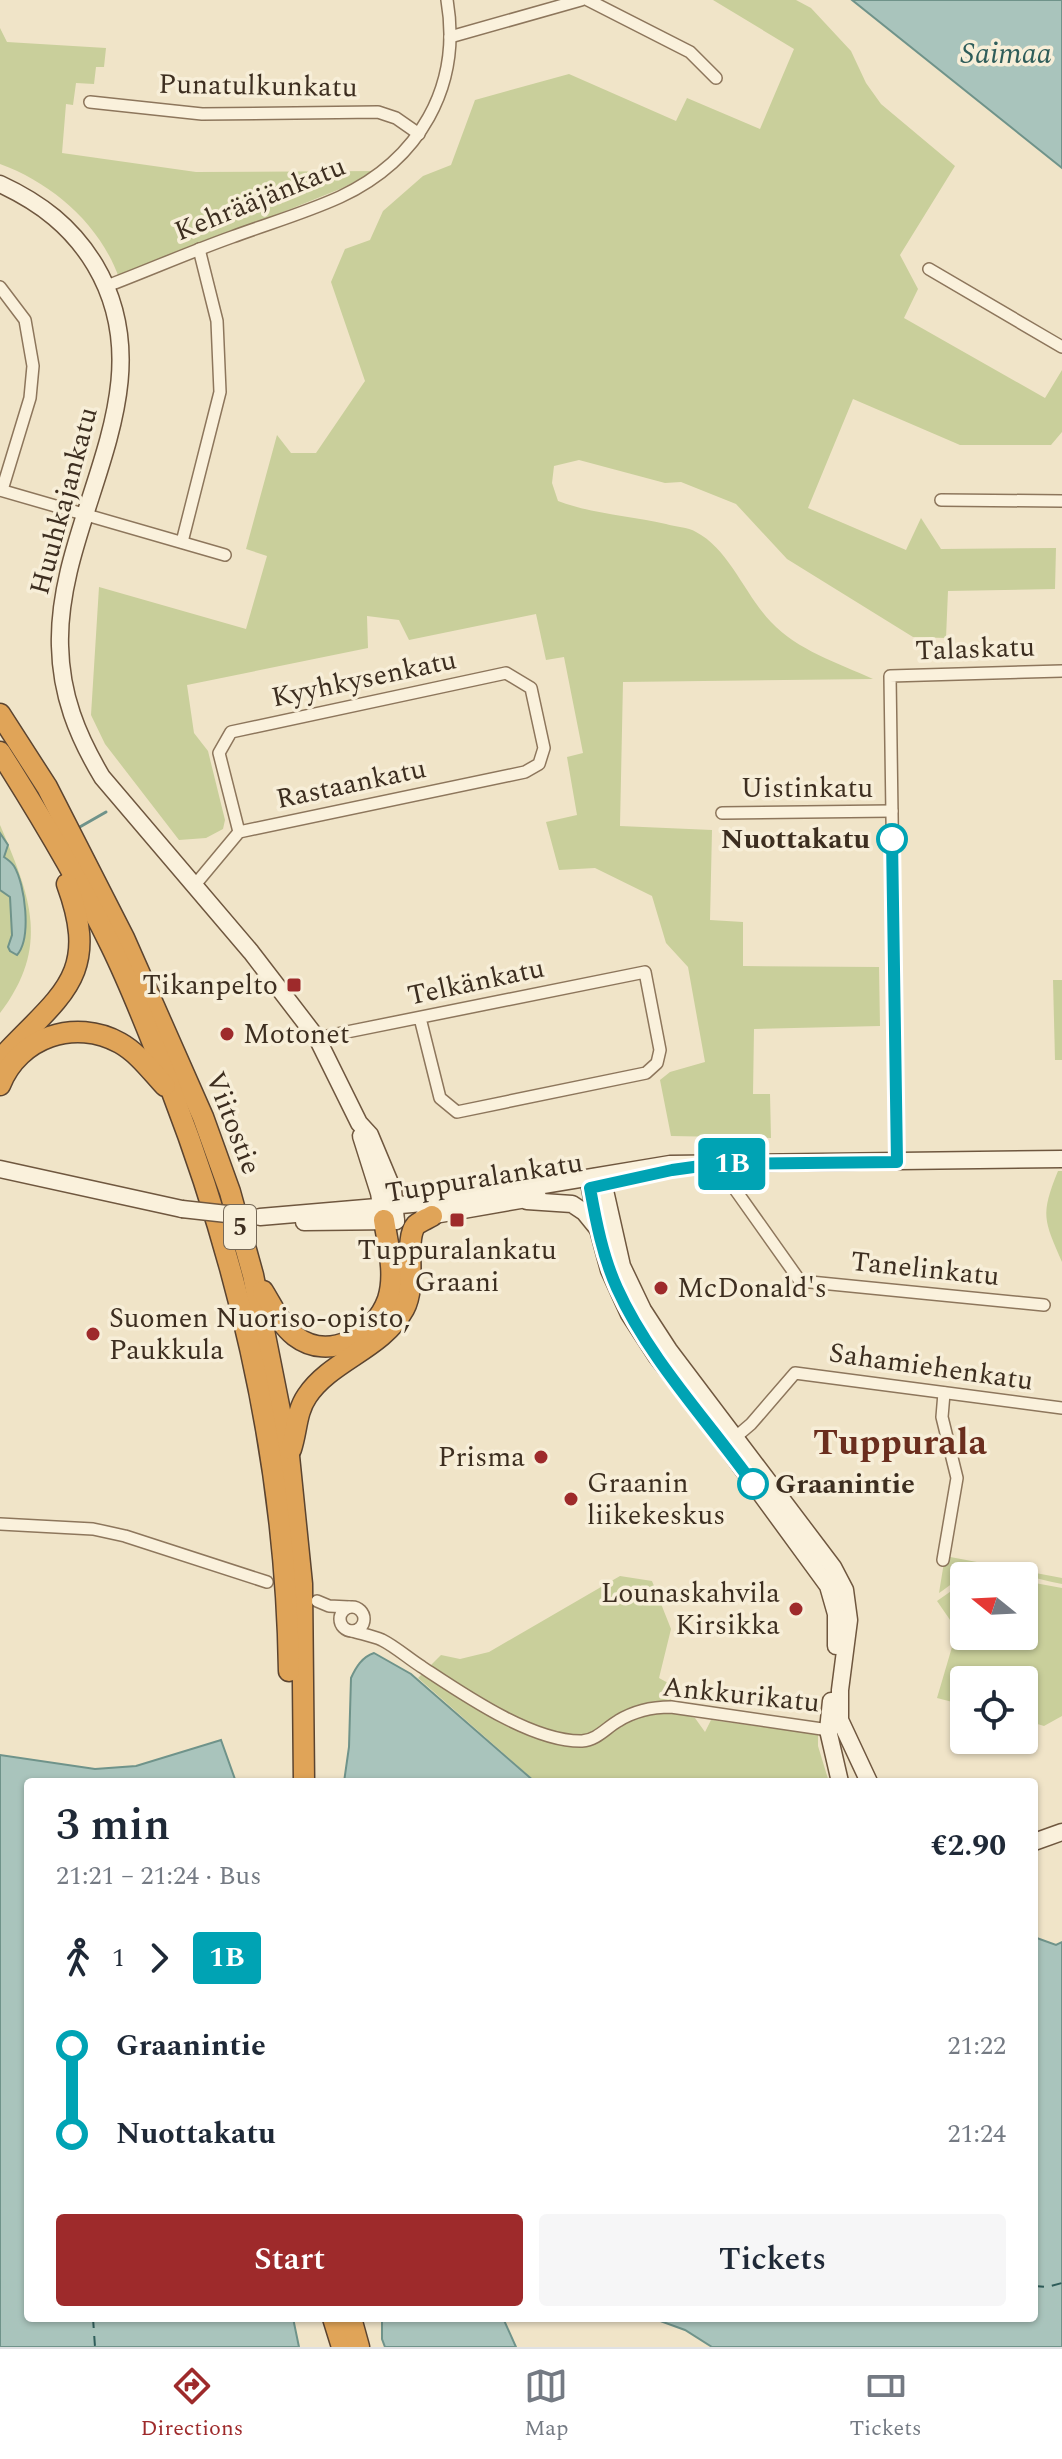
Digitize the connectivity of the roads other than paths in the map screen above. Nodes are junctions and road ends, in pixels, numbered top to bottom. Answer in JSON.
{"nodes":[{"id":1,"x":447,"y":0,"type":"edge"},
{"id":2,"x":581,"y":0,"type":"edge"},
{"id":3,"x":588,"y":0,"type":"edge"},
{"id":4,"x":560,"y":2,"type":"edge"},
{"id":5,"x":450,"y":37,"type":"junction"},
{"id":6,"x":716,"y":78,"type":"dead end"},
{"id":7,"x":90,"y":102,"type":"dead end"},
{"id":8,"x":419,"y":134,"type":"junction"},
{"id":9,"x":0,"y":184,"type":"edge"},
{"id":10,"x":199,"y":249,"type":"junction"},
{"id":11,"x":929,"y":269,"type":"dead end"},
{"id":12,"x":107,"y":286,"type":"junction"},
{"id":13,"x":0,"y":287,"type":"edge"},
{"id":14,"x":1062,"y":347,"type":"edge"},
{"id":15,"x":1,"y":490,"type":"edge"},
{"id":16,"x":941,"y":500,"type":"dead end"},
{"id":17,"x":1062,"y":501,"type":"edge"},
{"id":18,"x":85,"y":514,"type":"junction"},
{"id":19,"x":182,"y":542,"type":"junction"},
{"id":20,"x":225,"y":555,"type":"dead end"},
{"id":21,"x":1062,"y":671,"type":"edge"},
{"id":22,"x":0,"y":714,"type":"edge"},
{"id":23,"x":0,"y":752,"type":"edge"},
{"id":24,"x":539,"y":764,"type":"joint"},
{"id":25,"x":892,"y":811,"type":"junction"},
{"id":26,"x":722,"y":813,"type":"dead end"},
{"id":27,"x":47,"y":831,"type":"junction"},
{"id":28,"x":239,"y":832,"type":"junction"},
{"id":29,"x":194,"y":886,"type":"junction"},
{"id":30,"x":420,"y":1018,"type":"junction"},
{"id":31,"x":33,"y":1025,"type":"junction"},
{"id":32,"x":317,"y":1038,"type":"junction"},
{"id":33,"x":0,"y":1055,"type":"edge"},
{"id":34,"x":0,"y":1062,"type":"edge"},
{"id":35,"x":0,"y":1085,"type":"edge"},
{"id":36,"x":173,"y":1095,"type":"junction"},
{"id":37,"x":1062,"y":1159,"type":"edge"},
{"id":38,"x":897,"y":1162,"type":"junction"},
{"id":39,"x":717,"y":1164,"type":"junction"},
{"id":40,"x":0,"y":1169,"type":"edge"},
{"id":41,"x":596,"y":1184,"type":"junction"},
{"id":42,"x":521,"y":1200,"type":"junction"},
{"id":43,"x":389,"y":1213,"type":"junction"},
{"id":44,"x":432,"y":1216,"type":"junction"},
{"id":45,"x":598,"y":1229,"type":"junction"},
{"id":46,"x":253,"y":1275,"type":"junction"},
{"id":47,"x":1044,"y":1305,"type":"dead end"},
{"id":48,"x":370,"y":1345,"type":"junction"},
{"id":49,"x":944,"y":1393,"type":"junction"},
{"id":50,"x":1062,"y":1408,"type":"edge"},
{"id":51,"x":730,"y":1441,"type":"junction"},
{"id":52,"x":289,"y":1456,"type":"junction"},
{"id":53,"x":0,"y":1524,"type":"edge"},
{"id":54,"x":943,"y":1560,"type":"dead end"},
{"id":55,"x":267,"y":1582,"type":"dead end"},
{"id":56,"x":317,"y":1601,"type":"dead end"},
{"id":57,"x":329,"y":1606,"type":"junction"},
{"id":58,"x":349,"y":1607,"type":"junction"},
{"id":59,"x":365,"y":1616,"type":"junction"},
{"id":60,"x":341,"y":1622,"type":"junction"},
{"id":61,"x":352,"y":1631,"type":"junction"},
{"id":62,"x":382,"y":1640,"type":"junction"},
{"id":63,"x":835,"y":1728,"type":"junction"},
{"id":64,"x":290,"y":1778,"type":"edge"},
{"id":65,"x":304,"y":1778,"type":"edge"},
{"id":66,"x":840,"y":1778,"type":"edge"},
{"id":67,"x":866,"y":1778,"type":"edge"},
{"id":68,"x":1062,"y":1832,"type":"edge"},
{"id":69,"x":1038,"y":1841,"type":"edge"},
{"id":70,"x":332,"y":2322,"type":"edge"},
{"id":71,"x":333,"y":2322,"type":"edge"},
{"id":72,"x":352,"y":2322,"type":"edge"},
{"id":73,"x":335,"y":2347,"type":"edge"},
{"id":74,"x":342,"y":2347,"type":"edge"},
{"id":75,"x":359,"y":2347,"type":"edge"}],
"edges":[{"from":1,"to":5,"type":"street","name":"Kehrääjänkatu"},
{"from":2,"to":4,"type":"street"},
{"from":3,"to":6,"type":"street"},
{"from":4,"to":5,"type":"street"},
{"from":5,"to":8,"type":"street","name":"Kehrääjänkatu"},
{"from":7,"to":8,"type":"street","name":"Punatulkunkatu"},
{"from":8,"to":10,"type":"street","name":"Kehrääjänkatu"},
{"from":9,"to":12,"type":"street","name":"Huuhkajankatu"},
{"from":10,"to":12,"type":"street","name":"Kehrääjänkatu"},
{"from":10,"to":19,"type":"street"},
{"from":11,"to":14,"type":"street"},
{"from":12,"to":18,"type":"street","name":"Huuhkajankatu"},
{"from":13,"to":15,"type":"street"},
{"from":15,"to":18,"type":"street"},
{"from":16,"to":17,"type":"street"},
{"from":18,"to":19,"type":"street"},
{"from":18,"to":29,"type":"street","name":"Huuhkajankatu"},
{"from":19,"to":20,"type":"street"},
{"from":21,"to":25,"type":"street","name":"Talaskatu"},
{"from":22,"to":46,"type":"highway","name":"Viitostie","number":"5"},
{"from":23,"to":27,"type":"highway","name":"Viitostie","number":"5"},
{"from":24,"to":28,"type":"street","name":"Rastaankatu"},
{"from":24,"to":28,"type":"street","name":"Kyyhkysenkatu"},
{"from":25,"to":26,"type":"street","name":"Uistinkatu"},
{"from":25,"to":38,"type":"street"},
{"from":27,"to":31,"type":"highway"},
{"from":27,"to":36,"type":"highway","name":"Viitostie","number":"5"},
{"from":28,"to":29,"type":"street"},
{"from":29,"to":32,"type":"street","name":"Huuhkajankatu"},
{"from":30,"to":30,"type":"street","name":"Telkänkatu"},
{"from":30,"to":32,"type":"street","name":"Telkänkatu"},
{"from":31,"to":33,"type":"highway"},
{"from":31,"to":34,"type":"highway"},
{"from":32,"to":43,"type":"street","name":"Huuhkajankatu"},
{"from":35,"to":36,"type":"highway"},
{"from":36,"to":64,"type":"highway","name":"Viitostie","number":"5"},
{"from":37,"to":38,"type":"street","name":"Tuppuralankatu"},
{"from":38,"to":39,"type":"street","name":"Tuppuralankatu"},
{"from":39,"to":41,"type":"street","name":"Tuppuralankatu"},
{"from":39,"to":47,"type":"street","name":"Tanelinkatu"},
{"from":40,"to":43,"type":"street","name":"Tuppuralankatu","bridge":true},
{"from":41,"to":42,"type":"street","name":"Tuppuralankatu"},
{"from":41,"to":43,"type":"street","name":"Tuppuralankatu"},
{"from":41,"to":45,"type":"street"},
{"from":41,"to":51,"type":"street"},
{"from":42,"to":44,"type":"street","name":"Tuppuralankatu"},
{"from":42,"to":45,"type":"street"},
{"from":43,"to":44,"type":"street","name":"Tuppuralankatu"},
{"from":43,"to":46,"type":"highway"},
{"from":43,"to":48,"type":"highway"},
{"from":44,"to":48,"type":"highway"},
{"from":45,"to":51,"type":"street"},
{"from":46,"to":52,"type":"highway","name":"Viitostie","number":"5"},
{"from":48,"to":52,"type":"highway"},
{"from":49,"to":50,"type":"street","name":"Sahamiehenkatu"},
{"from":49,"to":51,"type":"street","name":"Sahamiehenkatu"},
{"from":49,"to":54,"type":"street"},
{"from":51,"to":63,"type":"street"},
{"from":52,"to":65,"type":"highway","name":"Viitostie","number":"5"},
{"from":53,"to":55,"type":"street"},
{"from":56,"to":57,"type":"street"},
{"from":57,"to":58,"type":"street"},
{"from":57,"to":60,"type":"street"},
{"from":58,"to":59,"type":"street"},
{"from":58,"to":60,"type":"street"},
{"from":59,"to":61,"type":"street"},
{"from":59,"to":62,"type":"street","name":"Ankkurikatu"},
{"from":60,"to":61,"type":"street"},
{"from":61,"to":62,"type":"street","name":"Ankkurikatu"},
{"from":62,"to":63,"type":"street","name":"Ankkurikatu"},
{"from":63,"to":66,"type":"street"},
{"from":63,"to":67,"type":"street"},
{"from":68,"to":69,"type":"street"},
{"from":70,"to":73,"type":"highway"},
{"from":71,"to":74,"type":"highway"},
{"from":72,"to":75,"type":"highway"}]}
